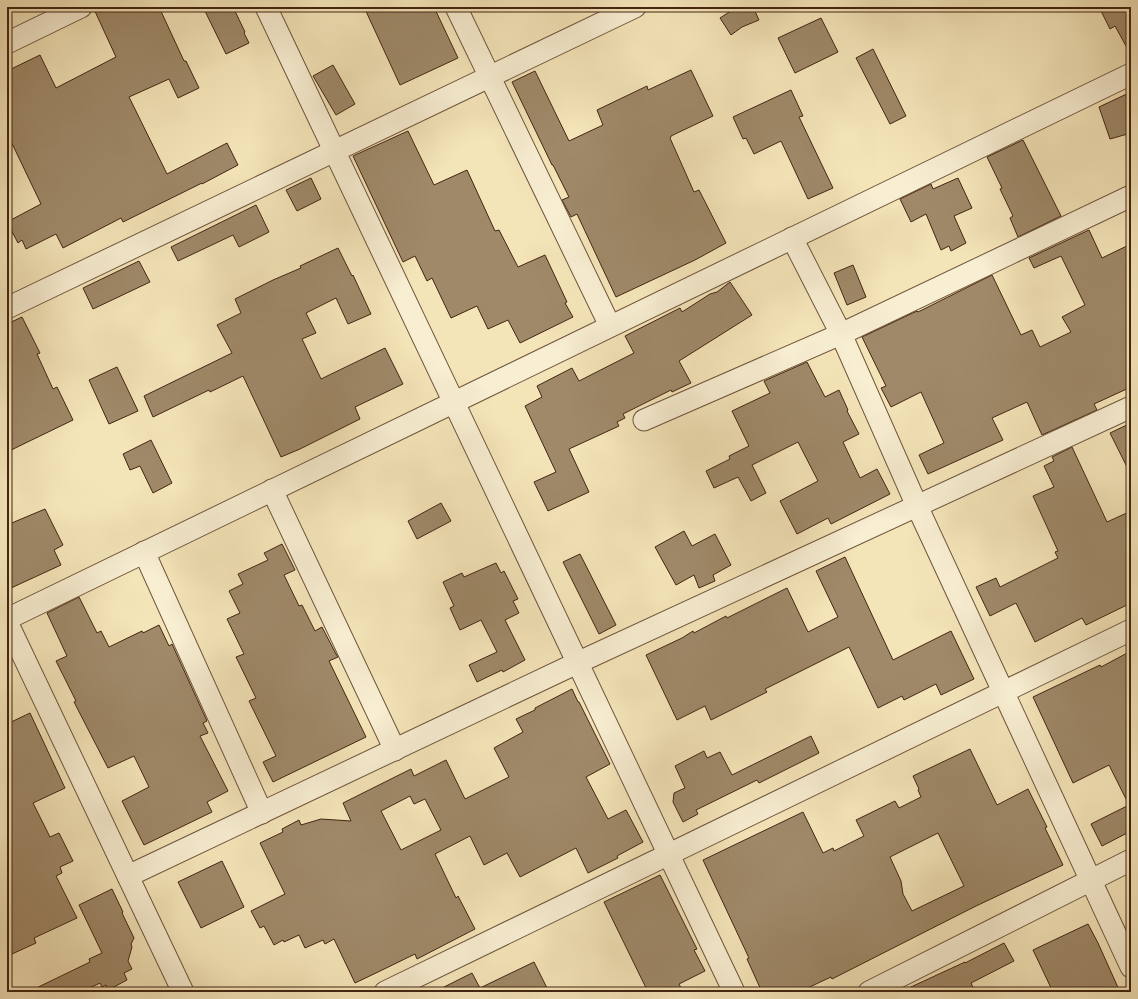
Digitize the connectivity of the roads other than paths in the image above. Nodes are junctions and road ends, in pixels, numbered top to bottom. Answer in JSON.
{"nodes":[{"id":1,"x":81,"y":7,"type":"edge"},
{"id":2,"x":266,"y":7,"type":"edge"},
{"id":3,"x":456,"y":7,"type":"edge"},
{"id":4,"x":635,"y":7,"type":"edge"},
{"id":5,"x":7,"y":43,"type":"edge"},
{"id":6,"x":1131,"y":74,"type":"edge"},
{"id":7,"x":490,"y":77,"type":"junction"},
{"id":8,"x":334,"y":150,"type":"junction"},
{"id":9,"x":1131,"y":196,"type":"edge"},
{"id":10,"x":792,"y":238,"type":"junction"},
{"id":11,"x":7,"y":308,"type":"edge"},
{"id":12,"x":610,"y":326,"type":"junction"},
{"id":13,"x":841,"y":334,"type":"junction"},
{"id":14,"x":453,"y":401,"type":"junction"},
{"id":15,"x":1131,"y":407,"type":"edge"},
{"id":16,"x":644,"y":420,"type":"dead end"},
{"id":17,"x":272,"y":490,"type":"junction"},
{"id":18,"x":917,"y":506,"type":"junction"},
{"id":19,"x":144,"y":552,"type":"junction"},
{"id":20,"x":7,"y":618,"type":"edge"},
{"id":21,"x":7,"y":622,"type":"edge"},
{"id":22,"x":1131,"y":630,"type":"edge"},
{"id":23,"x":578,"y":663,"type":"junction"},
{"id":24,"x":1003,"y":692,"type":"junction"},
{"id":25,"x":395,"y":750,"type":"junction"},
{"id":26,"x":262,"y":813,"type":"junction"},
{"id":27,"x":669,"y":854,"type":"junction"},
{"id":28,"x":1131,"y":860,"type":"edge"},
{"id":29,"x":128,"y":876,"type":"junction"},
{"id":30,"x":1090,"y":880,"type":"junction"},
{"id":31,"x":1131,"y":967,"type":"edge"},
{"id":32,"x":183,"y":992,"type":"edge"},
{"id":33,"x":385,"y":992,"type":"edge"},
{"id":34,"x":734,"y":992,"type":"edge"},
{"id":35,"x":870,"y":992,"type":"edge"}],
"edges":[{"from":1,"to":5,"type":"street"},
{"from":2,"to":8,"type":"street"},
{"from":3,"to":7,"type":"street"},
{"from":4,"to":7,"type":"street"},
{"from":6,"to":10,"type":"street"},
{"from":7,"to":8,"type":"street"},
{"from":7,"to":12,"type":"street"},
{"from":8,"to":11,"type":"street"},
{"from":8,"to":14,"type":"street"},
{"from":9,"to":13,"type":"street"},
{"from":10,"to":12,"type":"street"},
{"from":10,"to":13,"type":"street"},
{"from":12,"to":14,"type":"street"},
{"from":13,"to":16,"type":"street"},
{"from":13,"to":18,"type":"street"},
{"from":14,"to":17,"type":"street"},
{"from":14,"to":23,"type":"street"},
{"from":15,"to":18,"type":"street"},
{"from":17,"to":19,"type":"street"},
{"from":17,"to":25,"type":"street"},
{"from":18,"to":23,"type":"street"},
{"from":18,"to":24,"type":"street"},
{"from":19,"to":20,"type":"street"},
{"from":19,"to":26,"type":"street"},
{"from":21,"to":29,"type":"street"},
{"from":22,"to":24,"type":"street"},
{"from":23,"to":25,"type":"street"},
{"from":23,"to":27,"type":"street"},
{"from":24,"to":27,"type":"street"},
{"from":24,"to":30,"type":"street"},
{"from":25,"to":26,"type":"street"},
{"from":26,"to":29,"type":"street"},
{"from":27,"to":33,"type":"street"},
{"from":27,"to":34,"type":"street"},
{"from":28,"to":30,"type":"street"},
{"from":29,"to":32,"type":"street"},
{"from":30,"to":31,"type":"street"},
{"from":30,"to":35,"type":"street"}]}
